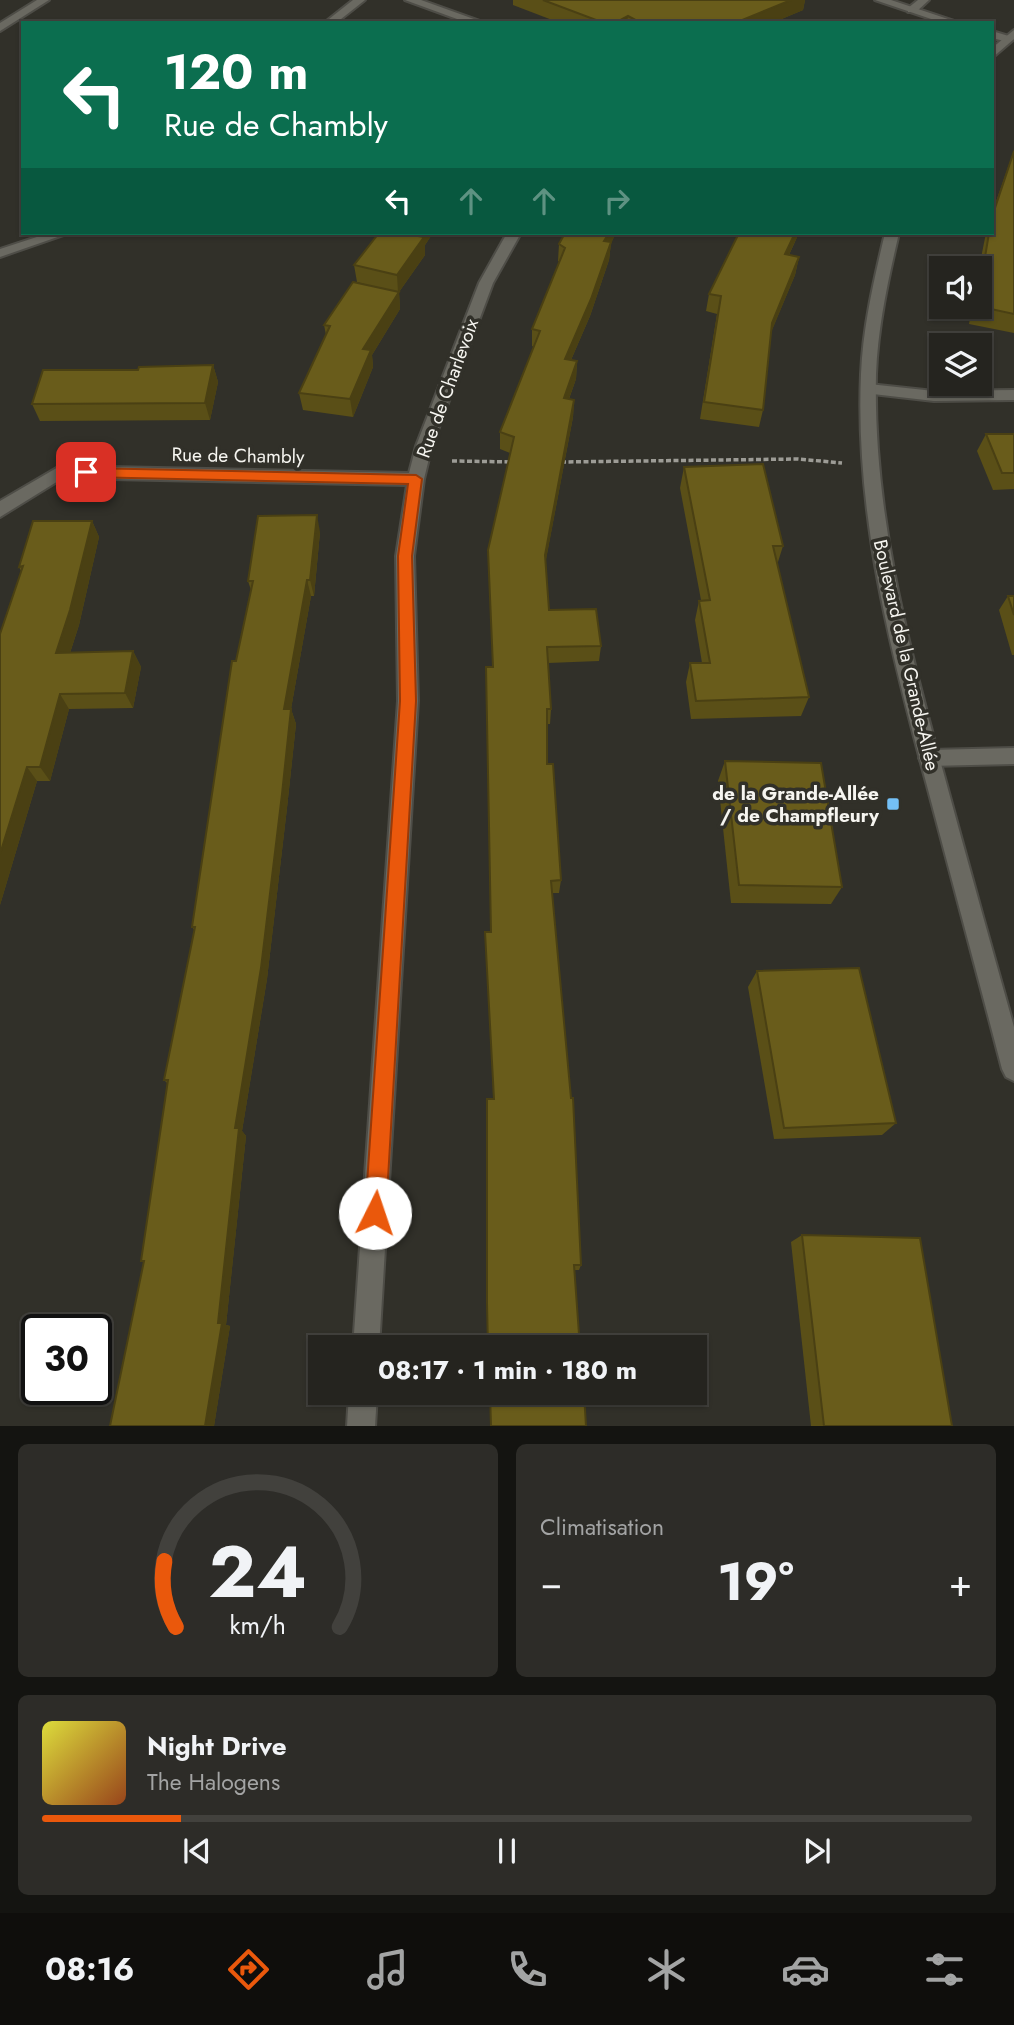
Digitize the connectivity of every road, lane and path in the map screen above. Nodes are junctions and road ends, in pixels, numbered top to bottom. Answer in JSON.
{"nodes":[{"id":1,"x":44,"y":0,"type":"edge"},
{"id":2,"x":359,"y":0,"type":"edge"},
{"id":3,"x":410,"y":0,"type":"edge"},
{"id":4,"x":880,"y":0,"type":"edge"},
{"id":5,"x":925,"y":0,"type":"edge"},
{"id":6,"x":912,"y":10,"type":"junction"},
{"id":7,"x":332,"y":21,"type":"edge"},
{"id":8,"x":474,"y":21,"type":"edge"},
{"id":9,"x":948,"y":21,"type":"edge"},
{"id":10,"x":0,"y":28,"type":"edge"},
{"id":11,"x":1011,"y":36,"type":"edge"},
{"id":12,"x":994,"y":53,"type":"edge"},
{"id":13,"x":56,"y":235,"type":"edge"},
{"id":14,"x":513,"y":235,"type":"edge"},
{"id":15,"x":892,"y":235,"type":"edge"},
{"id":16,"x":0,"y":253,"type":"edge"},
{"id":17,"x":869,"y":389,"type":"junction"},
{"id":18,"x":1014,"y":396,"type":"edge"},
{"id":19,"x":451,"y":461,"type":"dead end"},
{"id":20,"x":522,"y":462,"type":"edge"},
{"id":21,"x":549,"y":462,"type":"edge"},
{"id":22,"x":830,"y":462,"type":"dead end"},
{"id":23,"x":60,"y":472,"type":"joint"},
{"id":24,"x":416,"y":479,"type":"junction"},
{"id":25,"x":0,"y":511,"type":"edge"},
{"id":26,"x":1014,"y":756,"type":"edge"},
{"id":27,"x":929,"y":758,"type":"junction"},
{"id":28,"x":1014,"y":1069,"type":"edge"},
{"id":29,"x":367,"y":1335,"type":"edge"},
{"id":30,"x":362,"y":1405,"type":"edge"},
{"id":31,"x":361,"y":1426,"type":"edge"}],
"edges":[{"from":1,"to":10,"type":"street"},
{"from":2,"to":7,"type":"street"},
{"from":3,"to":8,"type":"street"},
{"from":4,"to":6,"type":"street"},
{"from":5,"to":6,"type":"street"},
{"from":6,"to":9,"type":"street"},
{"from":11,"to":12,"type":"street"},
{"from":13,"to":16,"type":"street"},
{"from":14,"to":24,"type":"street","name":"Rue de Charlevoix"},
{"from":15,"to":17,"type":"street","name":"Boulevard de la Grande-Allée"},
{"from":17,"to":18,"type":"street"},
{"from":17,"to":27,"type":"street","name":"Boulevard de la Grande-Allée"},
{"from":19,"to":20,"type":"path"},
{"from":21,"to":22,"type":"path"},
{"from":23,"to":24,"type":"street","name":"Rue de Chambly"},
{"from":23,"to":25,"type":"street"},
{"from":24,"to":29,"type":"street","name":"Rue de Charlevoix"},
{"from":26,"to":27,"type":"street"},
{"from":27,"to":28,"type":"street","name":"Boulevard de la Grande-Allée"},
{"from":30,"to":31,"type":"street"}]}
